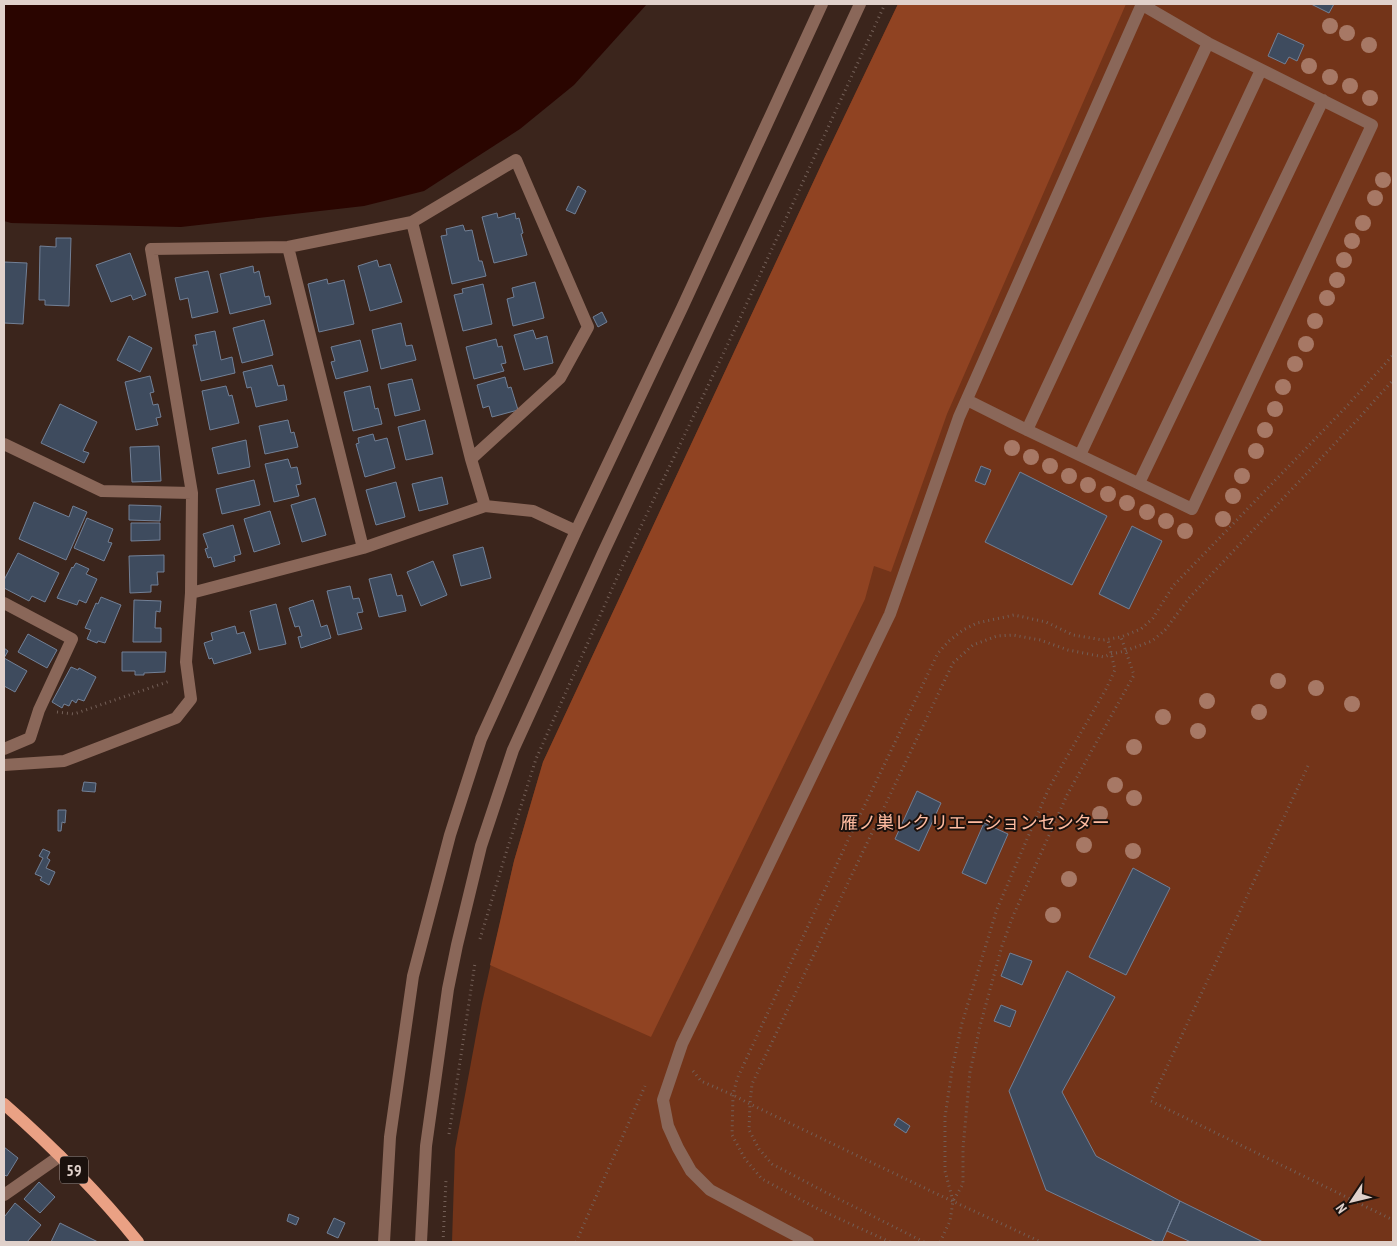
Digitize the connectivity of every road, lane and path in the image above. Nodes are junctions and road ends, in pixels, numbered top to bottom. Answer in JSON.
{"nodes":[{"id":1,"x":822,"y":4,"type":"edge"},
{"id":2,"x":860,"y":4,"type":"edge"},
{"id":3,"x":885,"y":4,"type":"edge"},
{"id":4,"x":1142,"y":4,"type":"edge"},
{"id":5,"x":1208,"y":43,"type":"junction"},
{"id":6,"x":1261,"y":70,"type":"junction"},
{"id":7,"x":1323,"y":100,"type":"junction"},
{"id":8,"x":412,"y":222,"type":"junction"},
{"id":9,"x":288,"y":247,"type":"junction"},
{"id":10,"x":1393,"y":355,"type":"edge"},
{"id":11,"x":1393,"y":380,"type":"edge"},
{"id":12,"x":967,"y":400,"type":"junction"},
{"id":13,"x":1027,"y":430,"type":"junction"},
{"id":14,"x":4,"y":444,"type":"edge"},
{"id":15,"x":1080,"y":455,"type":"junction"},
{"id":16,"x":471,"y":459,"type":"junction"},
{"id":17,"x":1139,"y":483,"type":"junction"},
{"id":18,"x":192,"y":493,"type":"junction"},
{"id":19,"x":485,"y":506,"type":"junction"},
{"id":20,"x":576,"y":531,"type":"junction"},
{"id":21,"x":363,"y":548,"type":"junction"},
{"id":22,"x":192,"y":594,"type":"junction"},
{"id":23,"x":4,"y":603,"type":"edge"},
{"id":24,"x":1121,"y":637,"type":"junction"},
{"id":25,"x":1108,"y":640,"type":"junction"},
{"id":26,"x":1125,"y":651,"type":"junction"},
{"id":27,"x":1111,"y":654,"type":"junction"},
{"id":28,"x":188,"y":675,"type":"junction"},
{"id":29,"x":40,"y":710,"type":"junction"},
{"id":30,"x":4,"y":750,"type":"edge"},
{"id":31,"x":4,"y":765,"type":"edge"},
{"id":32,"x":1308,"y":766,"type":"dead end"},
{"id":33,"x":479,"y":944,"type":"dead end"},
{"id":34,"x":475,"y":962,"type":"dead end"},
{"id":35,"x":676,"y":1059,"type":"junction"},
{"id":36,"x":649,"y":1078,"type":"dead end"},
{"id":37,"x":734,"y":1095,"type":"junction"},
{"id":38,"x":4,"y":1104,"type":"edge"},
{"id":39,"x":750,"y":1104,"type":"junction"},
{"id":40,"x":449,"y":1138,"type":"dead end"},
{"id":41,"x":60,"y":1156,"type":"junction"},
{"id":42,"x":446,"y":1176,"type":"dead end"},
{"id":43,"x":4,"y":1195,"type":"edge"},
{"id":44,"x":953,"y":1201,"type":"junction"},
{"id":45,"x":1393,"y":1220,"type":"edge"},
{"id":46,"x":138,"y":1242,"type":"edge"},
{"id":47,"x":384,"y":1242,"type":"edge"},
{"id":48,"x":421,"y":1242,"type":"edge"},
{"id":49,"x":443,"y":1242,"type":"edge"},
{"id":50,"x":576,"y":1242,"type":"edge"},
{"id":51,"x":805,"y":1242,"type":"edge"},
{"id":52,"x":890,"y":1242,"type":"edge"},
{"id":53,"x":924,"y":1242,"type":"edge"},
{"id":54,"x":940,"y":1242,"type":"edge"},
{"id":55,"x":1041,"y":1242,"type":"edge"}],
"edges":[{"from":1,"to":20,"type":"street"},
{"from":2,"to":48,"type":"street"},
{"from":3,"to":33,"type":"path"},
{"from":4,"to":5,"type":"street"},
{"from":4,"to":12,"type":"street"},
{"from":5,"to":6,"type":"street"},
{"from":5,"to":13,"type":"street"},
{"from":6,"to":7,"type":"street"},
{"from":6,"to":15,"type":"street"},
{"from":7,"to":17,"type":"street"},
{"from":7,"to":17,"type":"street"},
{"from":8,"to":9,"type":"street"},
{"from":8,"to":16,"type":"street"},
{"from":8,"to":16,"type":"street"},
{"from":9,"to":18,"type":"street"},
{"from":9,"to":21,"type":"street"},
{"from":10,"to":24,"type":"path"},
{"from":11,"to":26,"type":"path"},
{"from":12,"to":13,"type":"street"},
{"from":12,"to":35,"type":"street"},
{"from":13,"to":15,"type":"street"},
{"from":14,"to":18,"type":"street"},
{"from":15,"to":17,"type":"street"},
{"from":16,"to":19,"type":"street"},
{"from":18,"to":22,"type":"street"},
{"from":19,"to":20,"type":"street"},
{"from":19,"to":21,"type":"street"},
{"from":20,"to":47,"type":"street"},
{"from":21,"to":22,"type":"street"},
{"from":22,"to":28,"type":"street"},
{"from":23,"to":29,"type":"street"},
{"from":24,"to":25,"type":"path"},
{"from":24,"to":26,"type":"path"},
{"from":25,"to":27,"type":"path"},
{"from":25,"to":37,"type":"path"},
{"from":26,"to":27,"type":"path"},
{"from":26,"to":44,"type":"path"},
{"from":27,"to":39,"type":"path"},
{"from":27,"to":44,"type":"path"},
{"from":28,"to":29,"type":"path"},
{"from":28,"to":31,"type":"street"},
{"from":29,"to":30,"type":"street"},
{"from":32,"to":45,"type":"path"},
{"from":34,"to":40,"type":"path"},
{"from":35,"to":37,"type":"path"},
{"from":35,"to":51,"type":"street"},
{"from":36,"to":50,"type":"path"},
{"from":37,"to":39,"type":"path"},
{"from":37,"to":52,"type":"path"},
{"from":38,"to":41,"type":"main road","number":"59"},
{"from":39,"to":44,"type":"path"},
{"from":39,"to":53,"type":"path"},
{"from":41,"to":43,"type":"street"},
{"from":41,"to":46,"type":"main road","number":"59"},
{"from":42,"to":49,"type":"path"},
{"from":44,"to":54,"type":"path"},
{"from":44,"to":55,"type":"path"}]}
